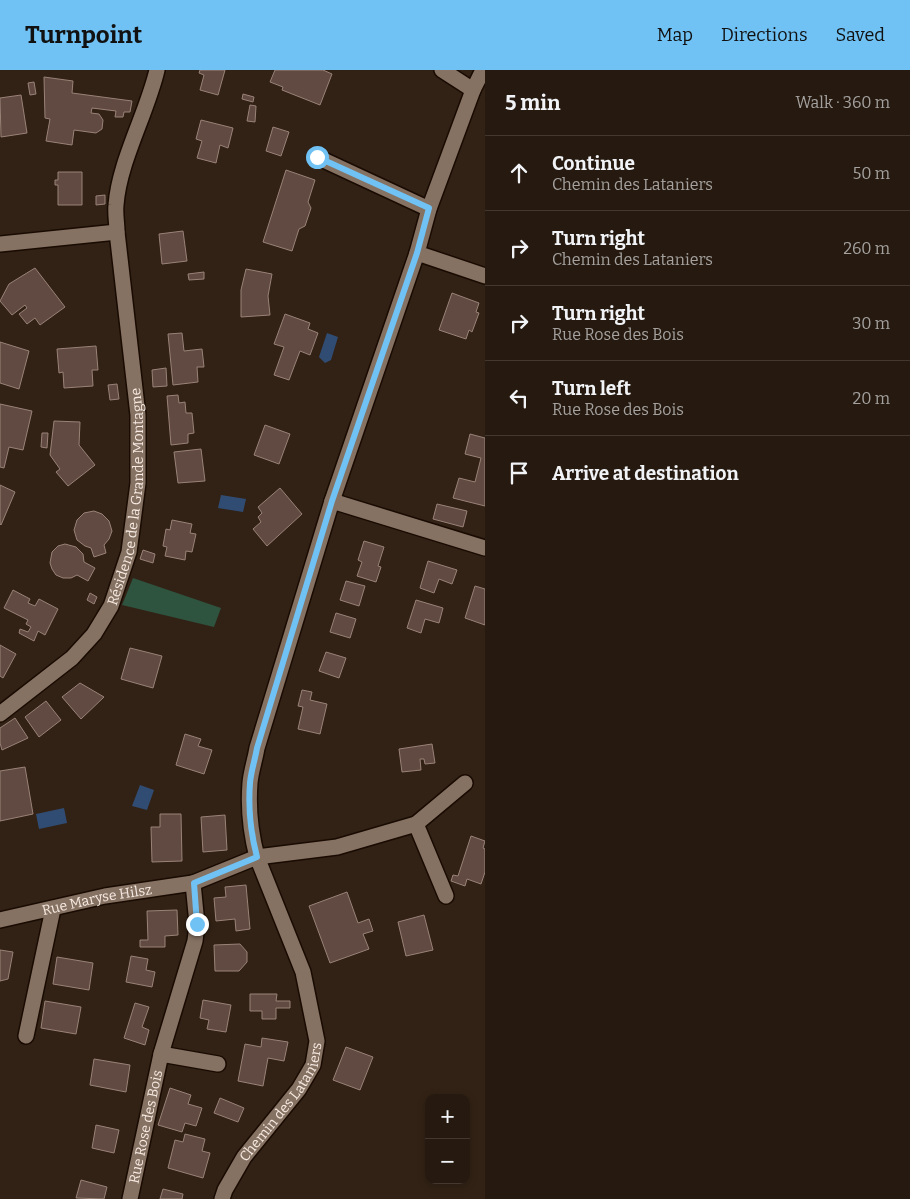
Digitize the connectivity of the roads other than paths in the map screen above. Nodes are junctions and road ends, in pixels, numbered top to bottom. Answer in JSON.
{"nodes":[{"id":1,"x":157,"y":70,"type":"edge"},
{"id":2,"x":442,"y":70,"type":"edge"},
{"id":3,"x":483,"y":70,"type":"edge"},
{"id":4,"x":473,"y":90,"type":"junction"},
{"id":5,"x":317,"y":157,"type":"dead end"},
{"id":6,"x":429,"y":208,"type":"junction"},
{"id":7,"x":117,"y":232,"type":"junction"},
{"id":8,"x":0,"y":244,"type":"edge"},
{"id":9,"x":417,"y":253,"type":"junction"},
{"id":10,"x":485,"y":276,"type":"edge"},
{"id":11,"x":332,"y":501,"type":"junction"},
{"id":12,"x":485,"y":548,"type":"edge"},
{"id":13,"x":0,"y":714,"type":"edge"},
{"id":14,"x":465,"y":783,"type":"dead end"},
{"id":15,"x":416,"y":824,"type":"junction"},
{"id":16,"x":257,"y":857,"type":"junction"},
{"id":17,"x":194,"y":883,"type":"junction"},
{"id":18,"x":446,"y":896,"type":"dead end"},
{"id":19,"x":53,"y":909,"type":"junction"},
{"id":20,"x":0,"y":920,"type":"edge"},
{"id":21,"x":26,"y":1036,"type":"dead end"},
{"id":22,"x":161,"y":1054,"type":"junction"},
{"id":23,"x":218,"y":1064,"type":"dead end"},
{"id":24,"x":130,"y":1199,"type":"edge"},
{"id":25,"x":222,"y":1199,"type":"edge"}],
"edges":[{"from":1,"to":7,"type":"street","name":"Résidence de la Grande Montagne"},
{"from":2,"to":4,"type":"street"},
{"from":3,"to":4,"type":"street","name":"Chemin des Lataniers"},
{"from":4,"to":6,"type":"street","name":"Chemin des Lataniers"},
{"from":5,"to":6,"type":"street"},
{"from":6,"to":9,"type":"street","name":"Chemin des Lataniers"},
{"from":7,"to":8,"type":"street"},
{"from":7,"to":13,"type":"street","name":"Résidence de la Grande Montagne"},
{"from":9,"to":10,"type":"street"},
{"from":9,"to":11,"type":"street","name":"Chemin des Lataniers"},
{"from":11,"to":12,"type":"street"},
{"from":11,"to":16,"type":"street","name":"Chemin des Lataniers"},
{"from":14,"to":15,"type":"street"},
{"from":15,"to":16,"type":"street"},
{"from":15,"to":18,"type":"street"},
{"from":16,"to":17,"type":"street"},
{"from":16,"to":25,"type":"street","name":"Chemin des Lataniers"},
{"from":17,"to":19,"type":"street","name":"Rue Maryse Hilsz"},
{"from":17,"to":22,"type":"street","name":"Rue Rose des Bois"},
{"from":19,"to":20,"type":"street","name":"Rue Maryse Hilsz"},
{"from":19,"to":21,"type":"street"},
{"from":22,"to":23,"type":"street","name":"Rue Rose des Bois"},
{"from":22,"to":24,"type":"street","name":"Rue Rose des Bois"}]}
